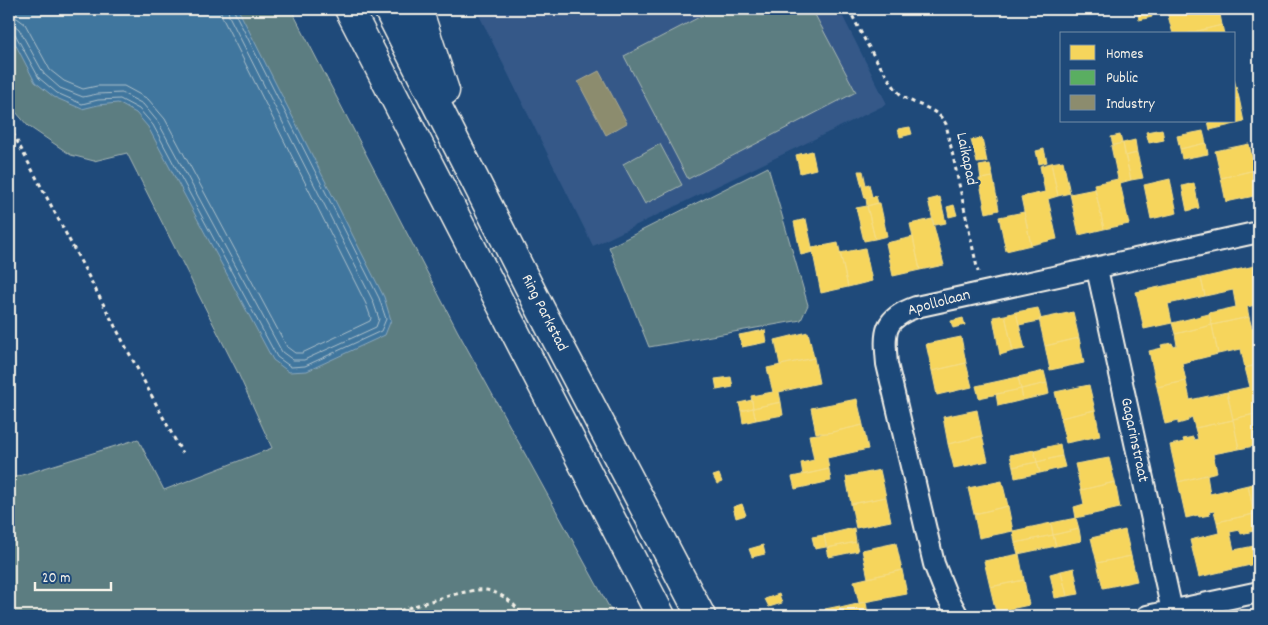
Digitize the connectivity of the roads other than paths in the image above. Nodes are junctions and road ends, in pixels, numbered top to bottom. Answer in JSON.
{"nodes":[{"id":1,"x":349,"y":9,"type":"edge"},
{"id":2,"x":388,"y":9,"type":"edge"},
{"id":3,"x":418,"y":9,"type":"edge"},
{"id":4,"x":474,"y":178,"type":"junction"},
{"id":5,"x":1259,"y":232,"type":"edge"},
{"id":6,"x":1096,"y":269,"type":"junction"},
{"id":7,"x":1259,"y":592,"type":"edge"},
{"id":8,"x":1172,"y":611,"type":"junction"},
{"id":9,"x":661,"y":616,"type":"edge"},
{"id":10,"x":701,"y":616,"type":"edge"},
{"id":11,"x":958,"y":616,"type":"edge"},
{"id":12,"x":1147,"y":616,"type":"edge"}],
"edges":[{"from":1,"to":9,"type":"highway"},
{"from":2,"to":4,"type":"highway","name":"Ring Parkstad"},
{"from":3,"to":4,"type":"highway"},
{"from":4,"to":10,"type":"highway","name":"Ring Parkstad"},
{"from":5,"to":6,"type":"street","name":"Apollolaan"},
{"from":6,"to":8,"type":"street","name":"Gagarinstraat"},
{"from":6,"to":11,"type":"street","name":"Apollolaan"},
{"from":7,"to":8,"type":"street"},
{"from":8,"to":12,"type":"street"}]}
